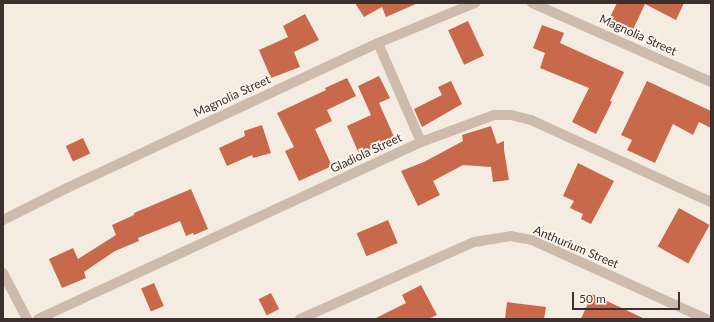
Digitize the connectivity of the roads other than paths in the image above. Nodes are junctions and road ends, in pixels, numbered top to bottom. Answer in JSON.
{"nodes":[{"id":1,"x":475,"y":3,"type":"edge"},
{"id":2,"x":532,"y":3,"type":"edge"},
{"id":3,"x":378,"y":43,"type":"junction"},
{"id":4,"x":711,"y":82,"type":"edge"},
{"id":5,"x":421,"y":142,"type":"junction"},
{"id":6,"x":711,"y":202,"type":"edge"},
{"id":7,"x":3,"y":220,"type":"edge"},
{"id":8,"x":3,"y":273,"type":"edge"},
{"id":9,"x":711,"y":310,"type":"edge"},
{"id":10,"x":27,"y":319,"type":"edge"},
{"id":11,"x":38,"y":319,"type":"edge"},
{"id":12,"x":300,"y":319,"type":"edge"},
{"id":13,"x":706,"y":319,"type":"edge"}],
"edges":[{"from":1,"to":3,"type":"street","name":"Magnolia Street"},
{"from":2,"to":4,"type":"street","name":"Magnolia Street"},
{"from":3,"to":5,"type":"street"},
{"from":3,"to":7,"type":"street","name":"Magnolia Street"},
{"from":5,"to":6,"type":"street","name":"Gladiola Street"},
{"from":5,"to":11,"type":"street","name":"Gladiola Street"},
{"from":8,"to":10,"type":"street"},
{"from":9,"to":13,"type":"street"},
{"from":12,"to":13,"type":"street","name":"Anthurium Street"}]}
